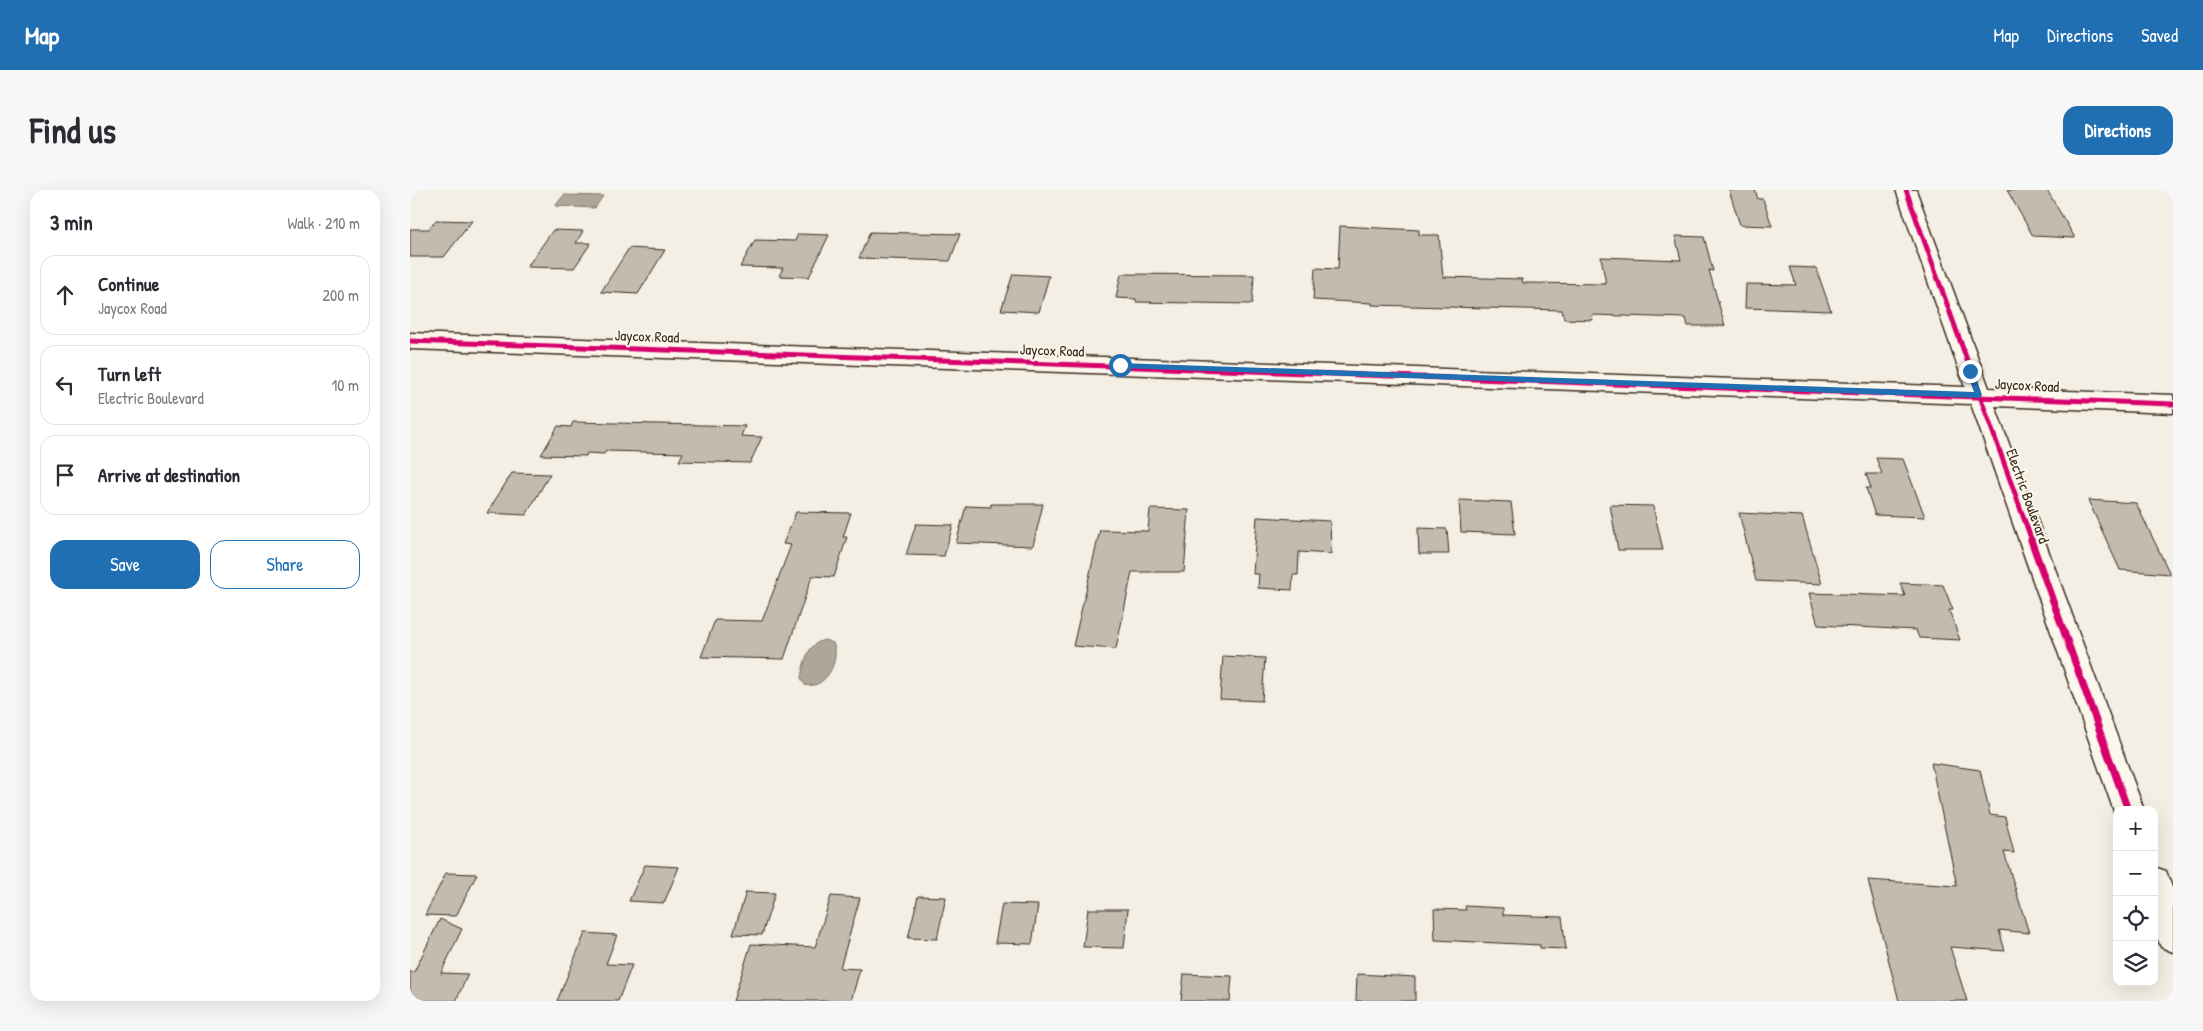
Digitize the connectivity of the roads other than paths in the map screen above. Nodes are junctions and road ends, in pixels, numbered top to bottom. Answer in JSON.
{"nodes":[{"id":1,"x":1906,"y":190,"type":"edge"},
{"id":2,"x":410,"y":341,"type":"edge"},
{"id":3,"x":1979,"y":395,"type":"junction"},
{"id":4,"x":2173,"y":404,"type":"edge"},
{"id":5,"x":2127,"y":806,"type":"edge"},
{"id":6,"x":2158,"y":894,"type":"edge"},
{"id":7,"x":2173,"y":935,"type":"edge"}],
"edges":[{"from":1,"to":3,"type":"street","name":"Electric Boulevard"},
{"from":2,"to":3,"type":"street","name":"Jaycox Road"},
{"from":3,"to":4,"type":"street","name":"Jaycox Road"},
{"from":3,"to":5,"type":"street","name":"Electric Boulevard"},
{"from":6,"to":7,"type":"street"}]}
